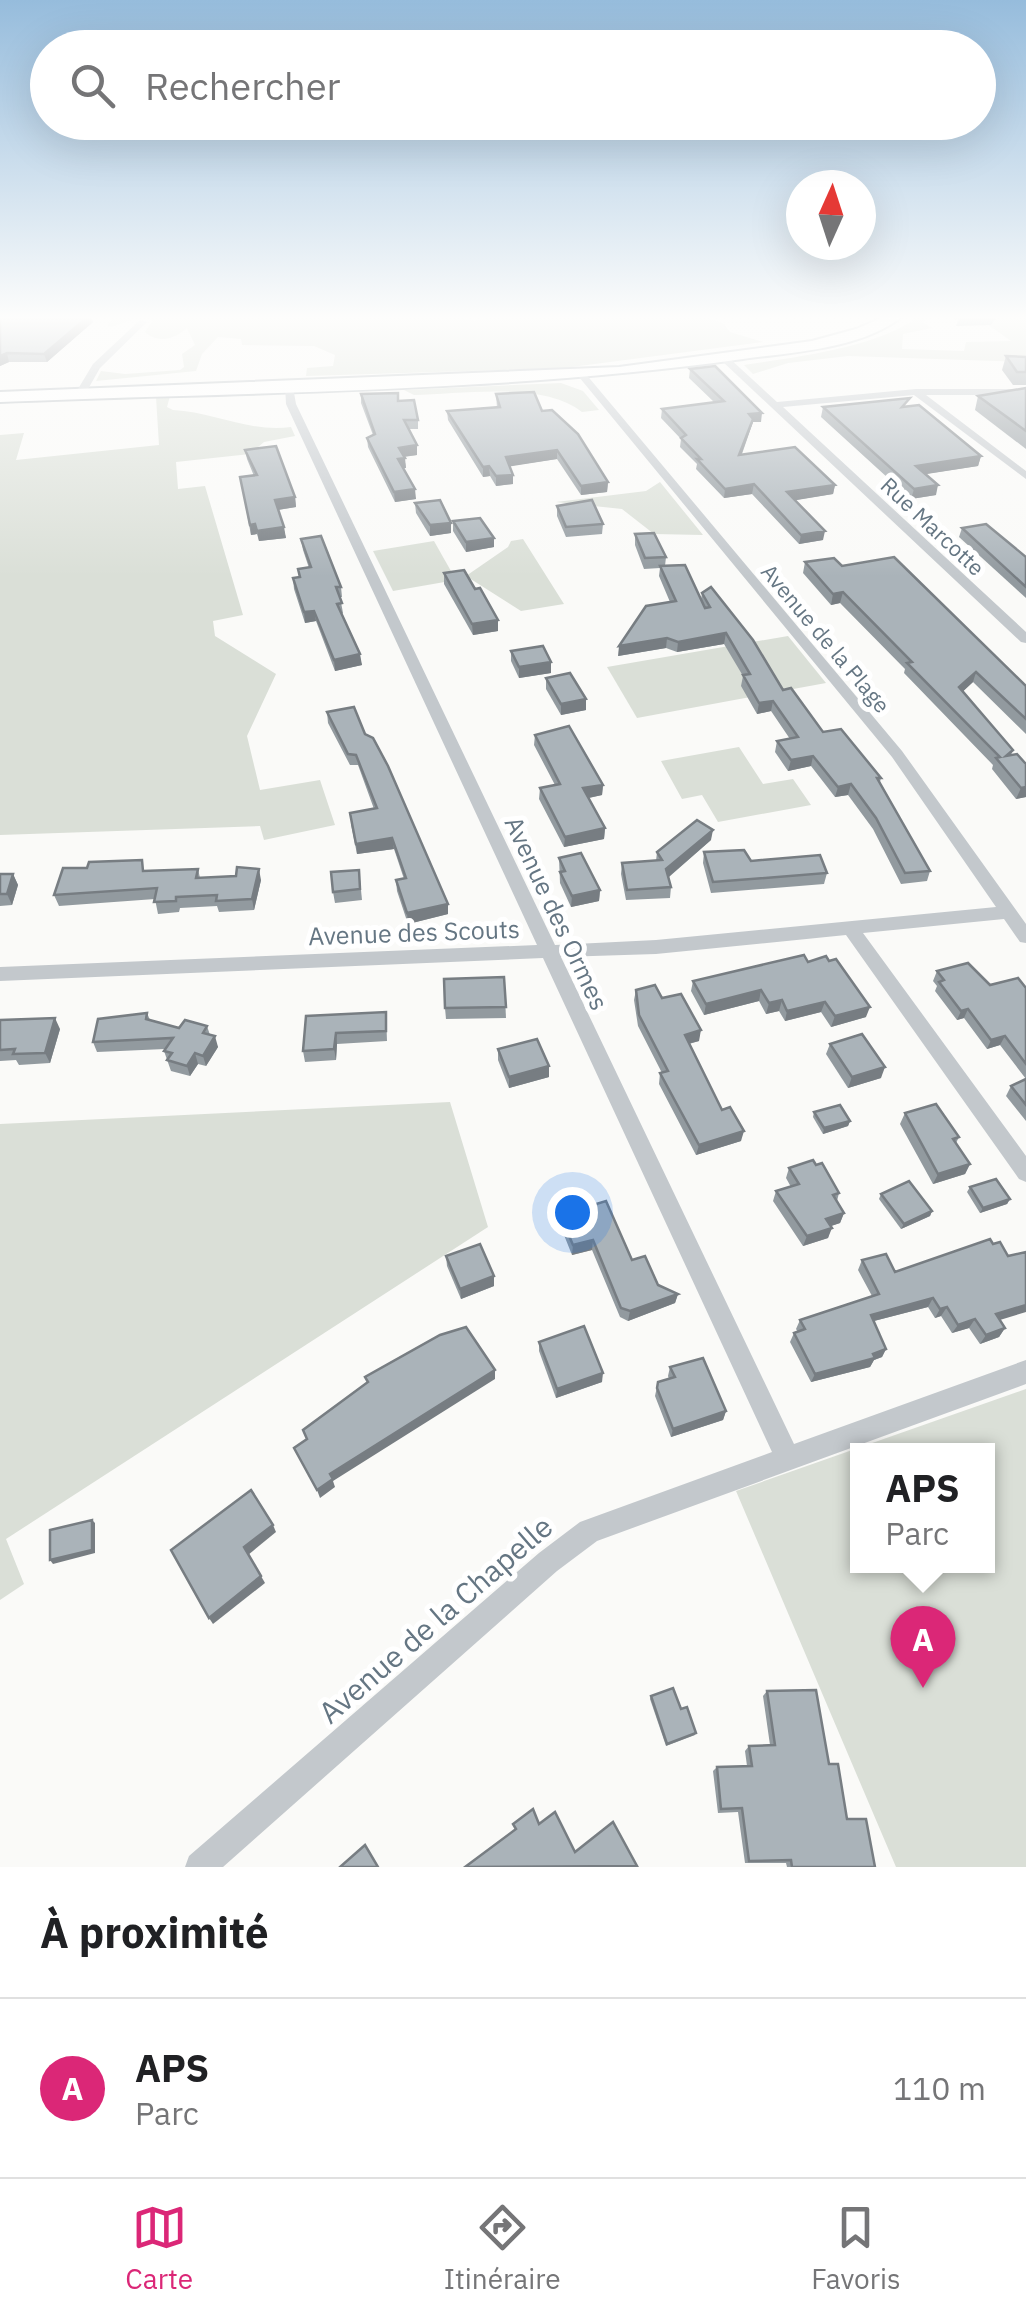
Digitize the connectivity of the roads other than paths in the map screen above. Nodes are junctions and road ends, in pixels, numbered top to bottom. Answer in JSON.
{"nodes":[{"id":1,"x":291,"y":403,"type":"edge"},
{"id":2,"x":605,"y":403,"type":"edge"},
{"id":3,"x":796,"y":403,"type":"edge"},
{"id":4,"x":931,"y":403,"type":"edge"},
{"id":5,"x":776,"y":405,"type":"joint"},
{"id":6,"x":1026,"y":476,"type":"edge"},
{"id":7,"x":1026,"y":639,"type":"edge"},
{"id":8,"x":1009,"y":912,"type":"junction"},
{"id":9,"x":852,"y":930,"type":"junction"},
{"id":10,"x":1026,"y":937,"type":"edge"},
{"id":11,"x":546,"y":952,"type":"junction"},
{"id":12,"x":0,"y":974,"type":"edge"},
{"id":13,"x":1026,"y":1173,"type":"edge"},
{"id":14,"x":1026,"y":1372,"type":"edge"},
{"id":15,"x":788,"y":1458,"type":"junction"},
{"id":16,"x":200,"y":1867,"type":"edge"}],
"edges":[{"from":1,"to":11,"type":"street","name":"Avenue des Ormes"},
{"from":2,"to":8,"type":"street","name":"Avenue de la Plage"},
{"from":3,"to":5,"type":"street"},
{"from":4,"to":6,"type":"street"},
{"from":5,"to":7,"type":"street","name":"Rue Marcotte"},
{"from":8,"to":9,"type":"street","name":"Avenue des Scouts"},
{"from":8,"to":10,"type":"street","name":"Avenue de la Plage"},
{"from":9,"to":11,"type":"street","name":"Avenue des Scouts"},
{"from":9,"to":13,"type":"street"},
{"from":11,"to":12,"type":"street","name":"Avenue des Scouts"},
{"from":11,"to":15,"type":"street","name":"Avenue des Ormes"},
{"from":14,"to":15,"type":"street","name":"Avenue de la Chapelle"},
{"from":15,"to":16,"type":"street","name":"Avenue de la Chapelle"}]}
